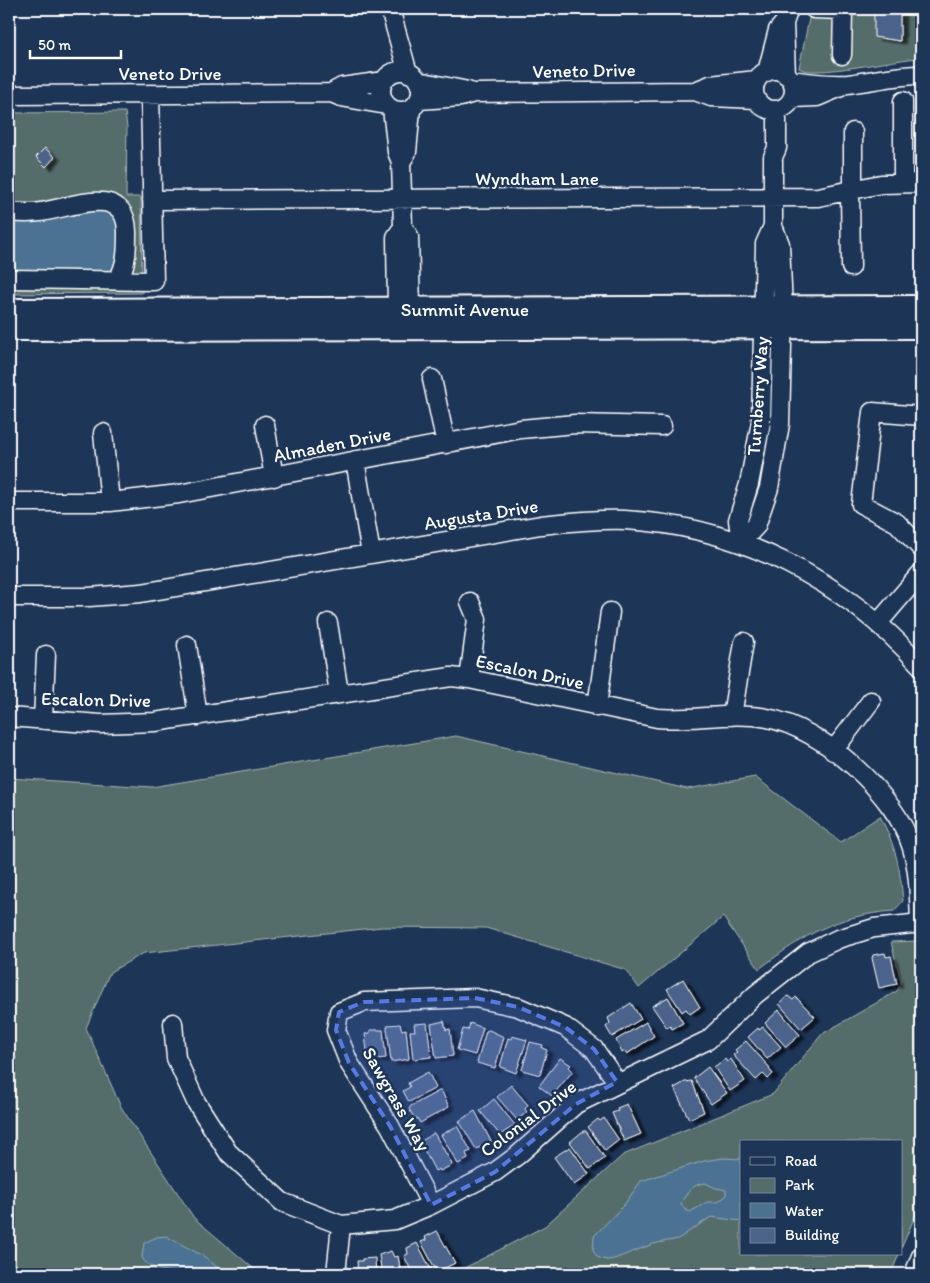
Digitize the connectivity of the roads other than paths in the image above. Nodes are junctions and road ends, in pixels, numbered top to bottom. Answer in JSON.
{"nodes":[{"id":1,"x":814,"y":9,"type":"edge"},
{"id":2,"x":843,"y":9,"type":"edge"},
{"id":3,"x":391,"y":14,"type":"edge"},
{"id":4,"x":787,"y":16,"type":"edge"},
{"id":5,"x":842,"y":55,"type":"dead end"},
{"id":6,"x":921,"y":75,"type":"edge"},
{"id":7,"x":762,"y":76,"type":"junction"},
{"id":8,"x":400,"y":77,"type":"junction"},
{"id":9,"x":788,"y":77,"type":"junction"},
{"id":10,"x":848,"y":84,"type":"junction"},
{"id":11,"x":696,"y":90,"type":"junction"},
{"id":12,"x":331,"y":93,"type":"junction"},
{"id":13,"x":474,"y":93,"type":"junction"},
{"id":14,"x":150,"y":94,"type":"junction"},
{"id":15,"x":9,"y":95,"type":"edge"},
{"id":16,"x":792,"y":98,"type":"junction"},
{"id":17,"x":903,"y":100,"type":"dead end"},
{"id":18,"x":415,"y":104,"type":"junction"},
{"id":19,"x":766,"y":106,"type":"junction"},
{"id":20,"x":389,"y":107,"type":"junction"},
{"id":21,"x":854,"y":132,"type":"dead end"},
{"id":22,"x":401,"y":162,"type":"junction"},
{"id":23,"x":903,"y":183,"type":"junction"},
{"id":24,"x":921,"y":183,"type":"edge"},
{"id":25,"x":852,"y":191,"type":"junction"},
{"id":26,"x":774,"y":197,"type":"junction"},
{"id":27,"x":152,"y":200,"type":"junction"},
{"id":28,"x":402,"y":200,"type":"junction"},
{"id":29,"x":9,"y":212,"type":"edge"},
{"id":30,"x":851,"y":267,"type":"dead end"},
{"id":31,"x":9,"y":279,"type":"edge"},
{"id":32,"x":118,"y":280,"type":"junction"},
{"id":33,"x":921,"y":307,"type":"edge"},
{"id":34,"x":404,"y":309,"type":"junction"},
{"id":35,"x":9,"y":310,"type":"edge"},
{"id":36,"x":774,"y":318,"type":"junction"},
{"id":37,"x":921,"y":327,"type":"edge"},
{"id":38,"x":9,"y":329,"type":"edge"},
{"id":39,"x":432,"y":379,"type":"dead end"},
{"id":40,"x":921,"y":416,"type":"edge"},
{"id":41,"x":265,"y":425,"type":"dead end"},
{"id":42,"x":662,"y":426,"type":"dead end"},
{"id":43,"x":103,"y":433,"type":"dead end"},
{"id":44,"x":446,"y":444,"type":"junction"},
{"id":45,"x":355,"y":460,"type":"junction"},
{"id":46,"x":274,"y":477,"type":"junction"},
{"id":47,"x":9,"y":502,"type":"edge"},
{"id":48,"x":110,"y":502,"type":"junction"},
{"id":49,"x":741,"y":542,"type":"junction"},
{"id":50,"x":921,"y":548,"type":"edge"},
{"id":51,"x":371,"y":554,"type":"junction"},
{"id":52,"x":921,"y":573,"type":"edge"},
{"id":53,"x":9,"y":597,"type":"edge"},
{"id":54,"x":470,"y":602,"type":"dead end"},
{"id":55,"x":610,"y":612,"type":"dead end"},
{"id":56,"x":328,"y":622,"type":"dead end"},
{"id":57,"x":880,"y":622,"type":"junction"},
{"id":58,"x":744,"y":642,"type":"dead end"},
{"id":59,"x":187,"y":645,"type":"dead end"},
{"id":60,"x":46,"y":655,"type":"dead end"},
{"id":61,"x":921,"y":666,"type":"edge"},
{"id":62,"x":469,"y":679,"type":"junction"},
{"id":63,"x":339,"y":693,"type":"junction"},
{"id":64,"x":871,"y":701,"type":"dead end"},
{"id":65,"x":597,"y":707,"type":"junction"},
{"id":66,"x":198,"y":716,"type":"junction"},
{"id":67,"x":732,"y":716,"type":"junction"},
{"id":68,"x":9,"y":717,"type":"edge"},
{"id":69,"x":43,"y":720,"type":"junction"},
{"id":70,"x":833,"y":751,"type":"junction"},
{"id":71,"x":921,"y":923,"type":"edge"},
{"id":72,"x":173,"y":1023,"type":"dead end"},
{"id":73,"x":617,"y":1082,"type":"junction"},
{"id":74,"x":432,"y":1205,"type":"junction"},
{"id":75,"x":341,"y":1225,"type":"junction"},
{"id":76,"x":921,"y":1256,"type":"edge"},
{"id":77,"x":336,"y":1274,"type":"edge"},
{"id":78,"x":914,"y":1274,"type":"edge"}],
"edges":[{"from":1,"to":2,"type":"street"},
{"from":2,"to":5,"type":"street"},
{"from":3,"to":8,"type":"street"},
{"from":4,"to":7,"type":"street"},
{"from":4,"to":9,"type":"street"},
{"from":6,"to":10,"type":"street"},
{"from":7,"to":9,"type":"street"},
{"from":7,"to":11,"type":"street","name":"Veneto Drive"},
{"from":7,"to":19,"type":"street"},
{"from":8,"to":12,"type":"street","name":"Veneto Drive"},
{"from":8,"to":13,"type":"street","name":"Veneto Drive"},
{"from":8,"to":18,"type":"street"},
{"from":8,"to":20,"type":"street"},
{"from":9,"to":10,"type":"street"},
{"from":9,"to":16,"type":"street"},
{"from":10,"to":16,"type":"street"},
{"from":11,"to":13,"type":"street","name":"Veneto Drive"},
{"from":11,"to":19,"type":"street","name":"Veneto Drive"},
{"from":12,"to":14,"type":"street","name":"Veneto Drive"},
{"from":12,"to":20,"type":"street","name":"Veneto Drive"},
{"from":13,"to":18,"type":"street","name":"Veneto Drive"},
{"from":14,"to":15,"type":"street","name":"Veneto Drive"},
{"from":14,"to":27,"type":"street"},
{"from":16,"to":19,"type":"street"},
{"from":17,"to":23,"type":"street"},
{"from":18,"to":20,"type":"street"},
{"from":18,"to":22,"type":"street"},
{"from":19,"to":26,"type":"street","name":"Turnberry Way"},
{"from":20,"to":22,"type":"street"},
{"from":21,"to":25,"type":"street"},
{"from":22,"to":28,"type":"street"},
{"from":23,"to":24,"type":"street","name":"Wyndham Lane"},
{"from":23,"to":25,"type":"street","name":"Wyndham Lane"},
{"from":25,"to":26,"type":"street","name":"Wyndham Lane"},
{"from":25,"to":30,"type":"street"},
{"from":26,"to":28,"type":"street","name":"Wyndham Lane"},
{"from":26,"to":36,"type":"street","name":"Turnberry Way"},
{"from":27,"to":28,"type":"street","name":"Wyndham Lane"},
{"from":27,"to":32,"type":"street"},
{"from":28,"to":34,"type":"street"},
{"from":29,"to":32,"type":"street"},
{"from":31,"to":32,"type":"street"},
{"from":33,"to":36,"type":"main road","name":"Summit Avenue"},
{"from":34,"to":35,"type":"main road","name":"Summit Avenue"},
{"from":34,"to":36,"type":"main road","name":"Summit Avenue"},
{"from":36,"to":37,"type":"main road","name":"Summit Avenue"},
{"from":36,"to":38,"type":"main road","name":"Summit Avenue"},
{"from":36,"to":49,"type":"street","name":"Turnberry Way"},
{"from":39,"to":44,"type":"street"},
{"from":40,"to":50,"type":"street"},
{"from":41,"to":46,"type":"street"},
{"from":42,"to":44,"type":"street","name":"Almaden Drive"},
{"from":43,"to":48,"type":"street"},
{"from":44,"to":45,"type":"street","name":"Almaden Drive"},
{"from":45,"to":46,"type":"street","name":"Almaden Drive"},
{"from":45,"to":51,"type":"street"},
{"from":46,"to":48,"type":"street","name":"Almaden Drive"},
{"from":47,"to":48,"type":"street","name":"Almaden Drive"},
{"from":49,"to":51,"type":"street","name":"Augusta Drive"},
{"from":49,"to":57,"type":"street","name":"Augusta Drive"},
{"from":51,"to":53,"type":"street","name":"Augusta Drive"},
{"from":52,"to":57,"type":"street"},
{"from":54,"to":62,"type":"street"},
{"from":55,"to":65,"type":"street"},
{"from":56,"to":63,"type":"street"},
{"from":57,"to":61,"type":"street","name":"Augusta Drive"},
{"from":58,"to":67,"type":"street"},
{"from":59,"to":66,"type":"street"},
{"from":60,"to":69,"type":"street"},
{"from":62,"to":63,"type":"street","name":"Escalon Drive"},
{"from":62,"to":65,"type":"street","name":"Escalon Drive"},
{"from":63,"to":66,"type":"street","name":"Escalon Drive"},
{"from":64,"to":70,"type":"street"},
{"from":65,"to":67,"type":"street","name":"Escalon Drive"},
{"from":66,"to":69,"type":"street","name":"Escalon Drive"},
{"from":67,"to":70,"type":"street","name":"Escalon Drive"},
{"from":68,"to":69,"type":"street","name":"Escalon Drive"},
{"from":70,"to":71,"type":"street","name":"Escalon Drive"},
{"from":71,"to":73,"type":"street","name":"Colonial Drive"},
{"from":72,"to":75,"type":"street","name":"Colonial Drive"},
{"from":73,"to":74,"type":"street","name":"Colonial Drive"},
{"from":73,"to":74,"type":"street","name":"Sawgrass Way"},
{"from":74,"to":75,"type":"street","name":"Colonial Drive"},
{"from":75,"to":77,"type":"street"},
{"from":76,"to":78,"type":"street"}]}
